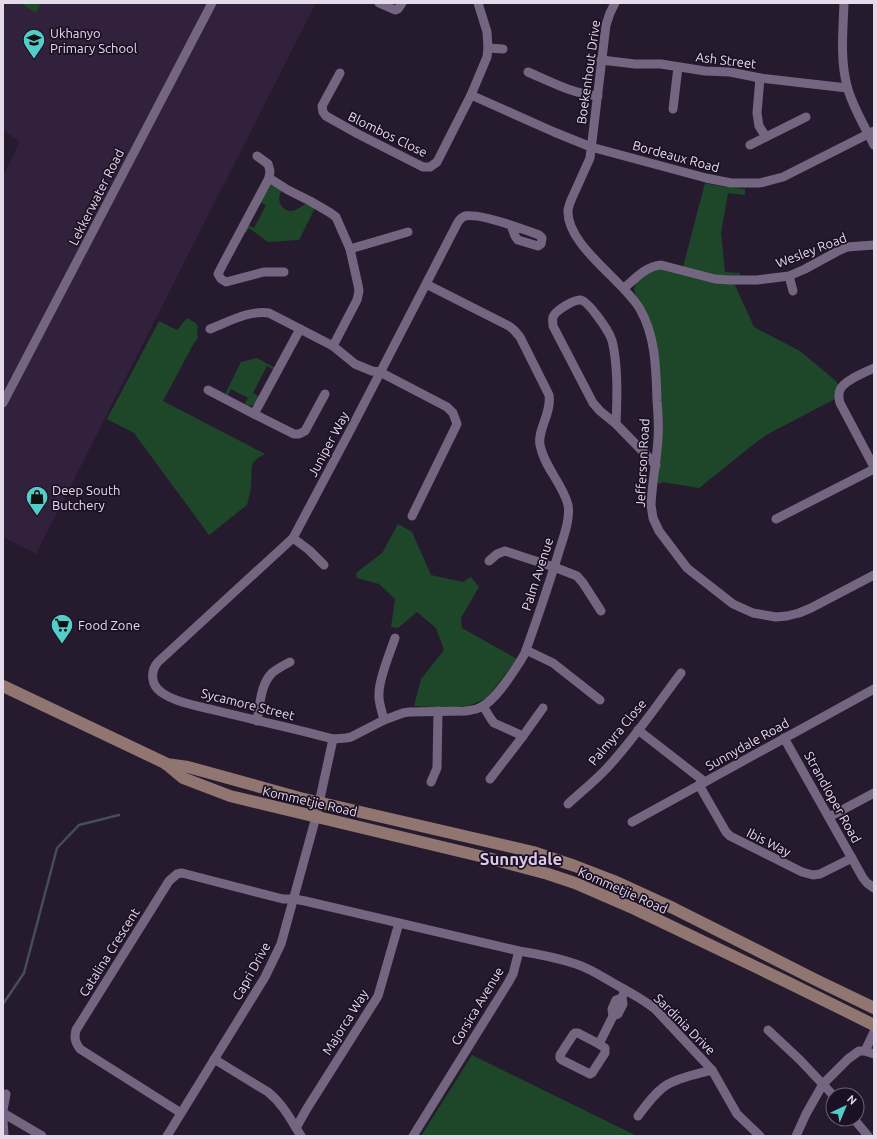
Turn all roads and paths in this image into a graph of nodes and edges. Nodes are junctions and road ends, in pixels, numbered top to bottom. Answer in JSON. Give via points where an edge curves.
{"nodes":[{"id":1,"x":212,"y":3,"type":"edge"},
{"id":2,"x":379,"y":3,"type":"edge"},
{"id":3,"x":402,"y":3,"type":"edge"},
{"id":4,"x":478,"y":3,"type":"edge"},
{"id":5,"x":615,"y":3,"type":"edge"},
{"id":6,"x":844,"y":3,"type":"edge"},
{"id":7,"x":488,"y":48,"type":"junction"},
{"id":8,"x":503,"y":50,"type":"dead end"},
{"id":9,"x":601,"y":60,"type":"junction"},
{"id":10,"x":678,"y":67,"type":"junction"},
{"id":11,"x":528,"y":72,"type":"dead end"},
{"id":12,"x":340,"y":73,"type":"dead end"},
{"id":13,"x":760,"y":78,"type":"junction"},
{"id":14,"x":847,"y":88,"type":"junction"},
{"id":15,"x":471,"y":95,"type":"junction"},
{"id":16,"x":598,"y":96,"type":"junction"},
{"id":17,"x":673,"y":109,"type":"dead end"},
{"id":18,"x":806,"y":117,"type":"dead end"},
{"id":19,"x":871,"y":133,"type":"edge"},
{"id":20,"x":766,"y":137,"type":"junction"},
{"id":21,"x":750,"y":145,"type":"dead end"},
{"id":22,"x":874,"y":145,"type":"edge"},
{"id":23,"x":591,"y":147,"type":"junction"},
{"id":24,"x":257,"y":156,"type":"dead end"},
{"id":25,"x":269,"y":178,"type":"junction"},
{"id":26,"x":511,"y":225,"type":"dead end"},
{"id":27,"x":408,"y":232,"type":"dead end"},
{"id":28,"x":874,"y":245,"type":"edge"},
{"id":29,"x":350,"y":249,"type":"junction"},
{"id":30,"x":284,"y":272,"type":"dead end"},
{"id":31,"x":789,"y":276,"type":"junction"},
{"id":32,"x":426,"y":284,"type":"junction"},
{"id":33,"x":624,"y":288,"type":"junction"},
{"id":34,"x":793,"y":291,"type":"dead end"},
{"id":35,"x":210,"y":329,"type":"dead end"},
{"id":36,"x":300,"y":329,"type":"junction"},
{"id":37,"x":333,"y":346,"type":"junction"},
{"id":38,"x":874,"y":368,"type":"edge"},
{"id":39,"x":380,"y":372,"type":"junction"},
{"id":40,"x":208,"y":390,"type":"dead end"},
{"id":41,"x":324,"y":394,"type":"dead end"},
{"id":42,"x":3,"y":403,"type":"edge"},
{"id":43,"x":254,"y":414,"type":"junction"},
{"id":44,"x":616,"y":424,"type":"junction"},
{"id":45,"x":656,"y":465,"type":"junction"},
{"id":46,"x":874,"y":468,"type":"edge"},
{"id":47,"x":412,"y":516,"type":"dead end"},
{"id":48,"x":776,"y":519,"type":"dead end"},
{"id":49,"x":293,"y":538,"type":"junction"},
{"id":50,"x":489,"y":561,"type":"dead end"},
{"id":51,"x":324,"y":565,"type":"dead end"},
{"id":52,"x":554,"y":567,"type":"junction"},
{"id":53,"x":874,"y":575,"type":"edge"},
{"id":54,"x":601,"y":611,"type":"dead end"},
{"id":55,"x":395,"y":638,"type":"dead end"},
{"id":56,"x":526,"y":650,"type":"junction"},
{"id":57,"x":290,"y":662,"type":"dead end"},
{"id":58,"x":681,"y":673,"type":"dead end"},
{"id":59,"x":3,"y":686,"type":"edge"},
{"id":60,"x":874,"y":688,"type":"edge"},
{"id":61,"x":159,"y":690,"type":"joint"},
{"id":62,"x":600,"y":700,"type":"dead end"},
{"id":63,"x":483,"y":706,"type":"junction"},
{"id":64,"x":543,"y":708,"type":"dead end"},
{"id":65,"x":438,"y":711,"type":"junction"},
{"id":66,"x":384,"y":720,"type":"junction"},
{"id":67,"x":257,"y":721,"type":"junction"},
{"id":68,"x":638,"y":730,"type":"junction"},
{"id":69,"x":523,"y":736,"type":"junction"},
{"id":70,"x":784,"y":738,"type":"junction"},
{"id":71,"x":334,"y":739,"type":"junction"},
{"id":72,"x":165,"y":763,"type":"junction"},
{"id":73,"x":490,"y":779,"type":"dead end"},
{"id":74,"x":431,"y":782,"type":"dead end"},
{"id":75,"x":702,"y":783,"type":"junction"},
{"id":76,"x":874,"y":793,"type":"edge"},
{"id":77,"x":319,"y":802,"type":"junction"},
{"id":78,"x":568,"y":804,"type":"dead end"},
{"id":79,"x":316,"y":817,"type":"junction"},
{"id":80,"x":829,"y":817,"type":"junction"},
{"id":81,"x":632,"y":822,"type":"dead end"},
{"id":82,"x":852,"y":858,"type":"junction"},
{"id":83,"x":874,"y":888,"type":"edge"},
{"id":84,"x":294,"y":899,"type":"junction"},
{"id":85,"x":399,"y":923,"type":"junction"},
{"id":86,"x":519,"y":951,"type":"junction"},
{"id":87,"x":623,"y":994,"type":"junction"},
{"id":88,"x":874,"y":1008,"type":"edge"},
{"id":89,"x":874,"y":1025,"type":"edge"},
{"id":90,"x":768,"y":1030,"type":"dead end"},
{"id":91,"x":874,"y":1032,"type":"edge"},
{"id":92,"x":599,"y":1044,"type":"junction"},
{"id":93,"x":865,"y":1051,"type":"junction"},
{"id":94,"x":874,"y":1054,"type":"edge"},
{"id":95,"x":214,"y":1059,"type":"junction"},
{"id":96,"x":712,"y":1070,"type":"junction"},
{"id":97,"x":823,"y":1084,"type":"junction"},
{"id":98,"x":826,"y":1087,"type":"edge"},
{"id":99,"x":6,"y":1094,"type":"dead end"},
{"id":100,"x":3,"y":1111,"type":"edge"},
{"id":101,"x":182,"y":1113,"type":"junction"},
{"id":102,"x":638,"y":1116,"type":"dead end"},
{"id":103,"x":3,"y":1119,"type":"edge"},
{"id":104,"x":861,"y":1127,"type":"edge"},
{"id":105,"x":299,"y":1132,"type":"edge"},
{"id":106,"x":4,"y":1136,"type":"edge"},
{"id":107,"x":42,"y":1136,"type":"edge"},
{"id":108,"x":167,"y":1136,"type":"edge"},
{"id":109,"x":413,"y":1136,"type":"edge"},
{"id":110,"x":760,"y":1136,"type":"edge"},
{"id":111,"x":796,"y":1136,"type":"edge"},
{"id":112,"x":868,"y":1136,"type":"edge"}],
"edges":[{"from":1,"to":42,"type":"street","name":"Lekkerwater Road"},
{"from":2,"to":3,"type":"street","via":[[395,10]]},
{"from":4,"to":7,"type":"street","via":[[487,32]]},
{"from":5,"to":9,"type":"street","name":"Boekenhout Drive","via":[[606,25]]},
{"from":6,"to":14,"type":"street","via":[[843,58]]},
{"from":7,"to":8,"type":"street"},
{"from":7,"to":15,"type":"street","name":"Blombos Close","via":[[487,57]]},
{"from":9,"to":10,"type":"street","name":"Ash Street"},
{"from":9,"to":16,"type":"street","name":"Boekenhout Drive"},
{"from":10,"to":13,"type":"street","name":"Ash Street"},
{"from":10,"to":17,"type":"street"},
{"from":11,"to":16,"type":"street","via":[[577,92]]},
{"from":12,"to":15,"type":"street","name":"Blombos Close","via":[[323,103],[322,109],[326,116],[425,167],[437,162]]},
{"from":13,"to":14,"type":"street","name":"Ash Street"},
{"from":13,"to":20,"type":"street","via":[[757,113]]},
{"from":14,"to":19,"type":"street"},
{"from":15,"to":23,"type":"street","name":"Bordeaux Road"},
{"from":16,"to":23,"type":"street","name":"Boekenhout Drive"},
{"from":18,"to":20,"type":"street"},
{"from":19,"to":22,"type":"street"},
{"from":19,"to":23,"type":"street","name":"Bordeaux Road","via":[[783,177],[754,184],[706,178]]},
{"from":20,"to":21,"type":"street"},
{"from":23,"to":33,"type":"street","name":"Jefferson Road","via":[[590,158],[569,204],[570,221],[585,248]]},
{"from":24,"to":25,"type":"street","via":[[268,164]]},
{"from":25,"to":29,"type":"street","via":[[336,217]]},
{"from":25,"to":30,"type":"street","via":[[218,274],[226,282],[264,272]]},
{"from":26,"to":32,"type":"street","name":"Juniper Way","via":[[478,217],[462,218]]},
{"from":27,"to":29,"type":"street"},
{"from":28,"to":31,"type":"street","name":"Wesley Road","via":[[847,247]]},
{"from":29,"to":37,"type":"street","via":[[358,285],[357,300]]},
{"from":31,"to":33,"type":"street","name":"Wesley Road","via":[[730,280],[661,265],[645,270]]},
{"from":31,"to":34,"type":"street"},
{"from":32,"to":39,"type":"street","name":"Juniper Way"},
{"from":32,"to":52,"type":"street","name":"Palm Avenue","via":[[514,330],[548,391],[550,403],[540,444],[564,494],[569,513]]},
{"from":33,"to":45,"type":"street","name":"Jefferson Road","via":[[642,314],[653,348],[659,436]]},
{"from":35,"to":36,"type":"street","via":[[261,312]]},
{"from":36,"to":37,"type":"street"},
{"from":36,"to":43,"type":"street"},
{"from":37,"to":39,"type":"street","via":[[356,364]]},
{"from":38,"to":46,"type":"street","via":[[844,385],[839,396],[840,403]]},
{"from":39,"to":47,"type":"street","via":[[444,405],[453,413],[456,420]]},
{"from":39,"to":49,"type":"street","name":"Juniper Way"},
{"from":40,"to":43,"type":"street"},
{"from":41,"to":43,"type":"street","via":[[305,431],[299,434],[294,434]]},
{"from":44,"to":44,"type":"street","via":[[593,403],[553,326],[552,318],[556,312],[575,300],[587,303],[611,338],[616,361]]},
{"from":44,"to":45,"type":"street"},
{"from":45,"to":53,"type":"street","name":"Jefferson Road","via":[[651,505],[659,531],[690,571],[740,608],[761,615],[787,616],[811,608]]},
{"from":46,"to":48,"type":"street"},
{"from":49,"to":51,"type":"street"},
{"from":49,"to":61,"type":"street","name":"Juniper Way","via":[[158,662],[154,667],[153,678]]},
{"from":50,"to":52,"type":"street","via":[[505,551]]},
{"from":52,"to":54,"type":"street","via":[[577,576]]},
{"from":52,"to":56,"type":"street","name":"Palm Avenue"},
{"from":55,"to":66,"type":"street","via":[[378,692]]},
{"from":56,"to":62,"type":"street","via":[[553,663]]},
{"from":56,"to":63,"type":"street","name":"Palm Avenue","via":[[501,688]]},
{"from":57,"to":67,"type":"street","via":[[274,672],[264,685]]},
{"from":58,"to":68,"type":"street","name":"Palmyra Close"},
{"from":59,"to":72,"type":"main road","name":"Kommetjie Road"},
{"from":60,"to":70,"type":"street","name":"Sunnydale Road"},
{"from":61,"to":67,"type":"street","name":"Sycamore Street","via":[[186,703]]},
{"from":63,"to":65,"type":"street","via":[[473,710]]},
{"from":63,"to":69,"type":"street","via":[[494,723]]},
{"from":64,"to":69,"type":"street"},
{"from":65,"to":66,"type":"street","via":[[403,713]]},
{"from":65,"to":74,"type":"street","via":[[437,768]]},
{"from":66,"to":71,"type":"street","via":[[346,738]]},
{"from":67,"to":71,"type":"street","name":"Sycamore Street"},
{"from":68,"to":75,"type":"street"},
{"from":68,"to":78,"type":"street","name":"Palmyra Close","via":[[606,769]]},
{"from":69,"to":73,"type":"street"},
{"from":70,"to":75,"type":"street","name":"Sunnydale Road"},
{"from":70,"to":80,"type":"street","name":"Strandloper Road"},
{"from":71,"to":77,"type":"street"},
{"from":72,"to":77,"type":"main road","name":"Kommetjie Road"},
{"from":72,"to":79,"type":"main road","name":"Kommetjie Road","via":[[183,778],[230,796]]},
{"from":75,"to":81,"type":"street","name":"Sunnydale Road"},
{"from":75,"to":82,"type":"street","name":"Ibis Way","via":[[728,835],[788,866],[815,875]]},
{"from":76,"to":80,"type":"street"},
{"from":77,"to":79,"type":"street","name":"Capri Drive"},
{"from":77,"to":88,"type":"main road","name":"Kommetjie Road","via":[[533,852],[575,866],[673,908]]},
{"from":79,"to":84,"type":"street","name":"Capri Drive"},
{"from":79,"to":89,"type":"main road","name":"Kommetjie Road","via":[[548,874],[575,883]]},
{"from":80,"to":82,"type":"street","name":"Strandloper Road"},
{"from":82,"to":83,"type":"street","name":"Strandloper Road","via":[[867,883]]},
{"from":84,"to":85,"type":"street"},
{"from":84,"to":95,"type":"street","name":"Capri Drive","via":[[281,944],[266,977]]},
{"from":84,"to":101,"type":"street","name":"Catalina Crescent","via":[[283,899],[182,873],[177,874],[169,881],[76,1030],[75,1042],[80,1049]]},
{"from":85,"to":86,"type":"street","name":"Corsica Avenue"},
{"from":85,"to":105,"type":"street","name":"Majorca Way","via":[[378,996],[306,1110]]},
{"from":86,"to":87,"type":"street","name":"Sardinia Drive","via":[[576,964],[592,971]]},
{"from":86,"to":109,"type":"street","name":"Corsica Avenue","via":[[508,983]]},
{"from":87,"to":92,"type":"street","via":[[623,1004],[618,1014],[613,1016]]},
{"from":87,"to":96,"type":"street","name":"Sardinia Drive","via":[[656,1010]]},
{"from":90,"to":97,"type":"street"},
{"from":91,"to":93,"type":"street"},
{"from":92,"to":92,"type":"street","via":[[578,1033],[575,1034],[560,1058],[590,1074],[605,1053],[605,1048]]},
{"from":93,"to":94,"type":"street"},
{"from":93,"to":97,"type":"street","via":[[859,1051],[848,1059]]},
{"from":95,"to":101,"type":"street","name":"Capri Drive"},
{"from":95,"to":105,"type":"street","via":[[275,1098]]},
{"from":96,"to":102,"type":"street","via":[[666,1085]]},
{"from":96,"to":110,"type":"street","name":"Sardinia Drive","via":[[737,1114]]},
{"from":97,"to":98,"type":"street"},
{"from":97,"to":111,"type":"street"},
{"from":99,"to":100,"type":"street"},
{"from":100,"to":107,"type":"street"},
{"from":101,"to":108,"type":"street","name":"Capri Drive"},
{"from":103,"to":106,"type":"street"},
{"from":104,"to":112,"type":"street"}]}
